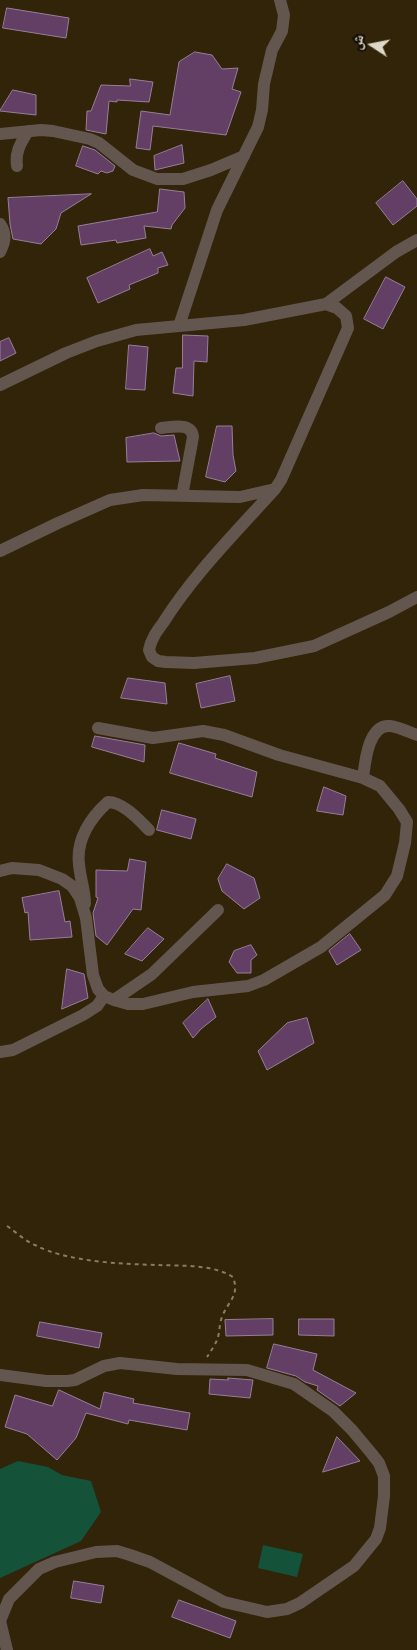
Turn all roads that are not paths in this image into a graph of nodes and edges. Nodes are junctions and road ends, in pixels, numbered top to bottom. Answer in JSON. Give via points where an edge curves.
{"nodes":[{"id":1,"x":280,"y":0,"type":"edge"},
{"id":2,"x":28,"y":131,"type":"junction"},
{"id":3,"x":0,"y":134,"type":"edge"},
{"id":4,"x":244,"y":156,"type":"junction"},
{"id":5,"x":17,"y":166,"type":"dead end"},
{"id":6,"x":0,"y":224,"type":"edge"},
{"id":7,"x":417,"y":240,"type":"edge"},
{"id":8,"x":0,"y":252,"type":"edge"},
{"id":9,"x":326,"y":304,"type":"junction"},
{"id":10,"x":179,"y":326,"type":"junction"},
{"id":11,"x":0,"y":385,"type":"edge"},
{"id":12,"x":161,"y":428,"type":"dead end"},
{"id":13,"x":275,"y":489,"type":"junction"},
{"id":14,"x":182,"y":496,"type":"junction"},
{"id":15,"x":0,"y":551,"type":"edge"},
{"id":16,"x":417,"y":597,"type":"edge"},
{"id":17,"x":98,"y":728,"type":"dead end"},
{"id":18,"x":417,"y":735,"type":"edge"},
{"id":19,"x":363,"y":778,"type":"junction"},
{"id":20,"x":149,"y":830,"type":"dead end"},
{"id":21,"x":0,"y":871,"type":"edge"},
{"id":22,"x":218,"y":910,"type":"dead end"},
{"id":23,"x":86,"y":918,"type":"junction"},
{"id":24,"x":109,"y":998,"type":"junction"},
{"id":25,"x":0,"y":1052,"type":"edge"},
{"id":26,"x":0,"y":1375,"type":"edge"},
{"id":27,"x":7,"y":1650,"type":"edge"}],
"edges":[{"from":1,"to":4,"type":"street","via":[[284,15],[282,31],[272,50],[258,127]]},
{"from":2,"to":3,"type":"street"},
{"from":2,"to":4,"type":"street","via":[[53,131],[99,142],[133,170],[157,179],[183,180]]},
{"from":2,"to":5,"type":"street","via":[[18,149]]},
{"from":4,"to":10,"type":"street","via":[[217,210]]},
{"from":6,"to":8,"type":"street","via":[[5,232]]},
{"from":7,"to":9,"type":"street"},
{"from":9,"to":10,"type":"street","via":[[244,320]]},
{"from":9,"to":13,"type":"street","via":[[343,312],[348,328]]},
{"from":10,"to":11,"type":"street","via":[[136,330],[96,341]]},
{"from":12,"to":14,"type":"street","via":[[184,427],[193,432]]},
{"from":13,"to":14,"type":"street","via":[[240,497]]},
{"from":13,"to":16,"type":"street","via":[[172,609],[150,644],[152,657],[158,661],[194,663],[255,658],[314,646]]},
{"from":14,"to":15,"type":"street","via":[[143,495],[110,500]]},
{"from":17,"to":19,"type":"street","via":[[152,738],[203,732],[224,735]]},
{"from":18,"to":19,"type":"street","via":[[393,726],[381,728],[367,751]]},
{"from":19,"to":24,"type":"street","via":[[380,786],[407,822],[406,843],[397,876],[385,895],[321,947],[248,986],[193,992],[143,1004],[128,1004]]},
{"from":20,"to":23,"type":"street","via":[[111,802],[93,818],[79,850]]},
{"from":21,"to":23,"type":"street","via":[[27,868],[62,879],[80,898]]},
{"from":22,"to":24,"type":"street","via":[[152,974]]},
{"from":23,"to":24,"type":"street","via":[[93,975],[98,989]]},
{"from":24,"to":25,"type":"street","via":[[83,1015],[12,1050]]},
{"from":26,"to":27,"type":"street","via":[[59,1382],[74,1380],[104,1366],[120,1363],[177,1369],[247,1370],[294,1384],[332,1411],[372,1454],[384,1476],[380,1528],[376,1539],[354,1566],[300,1603],[276,1612],[224,1602],[150,1562],[117,1551],[96,1552],[39,1569],[9,1599],[0,1621]]}]}
